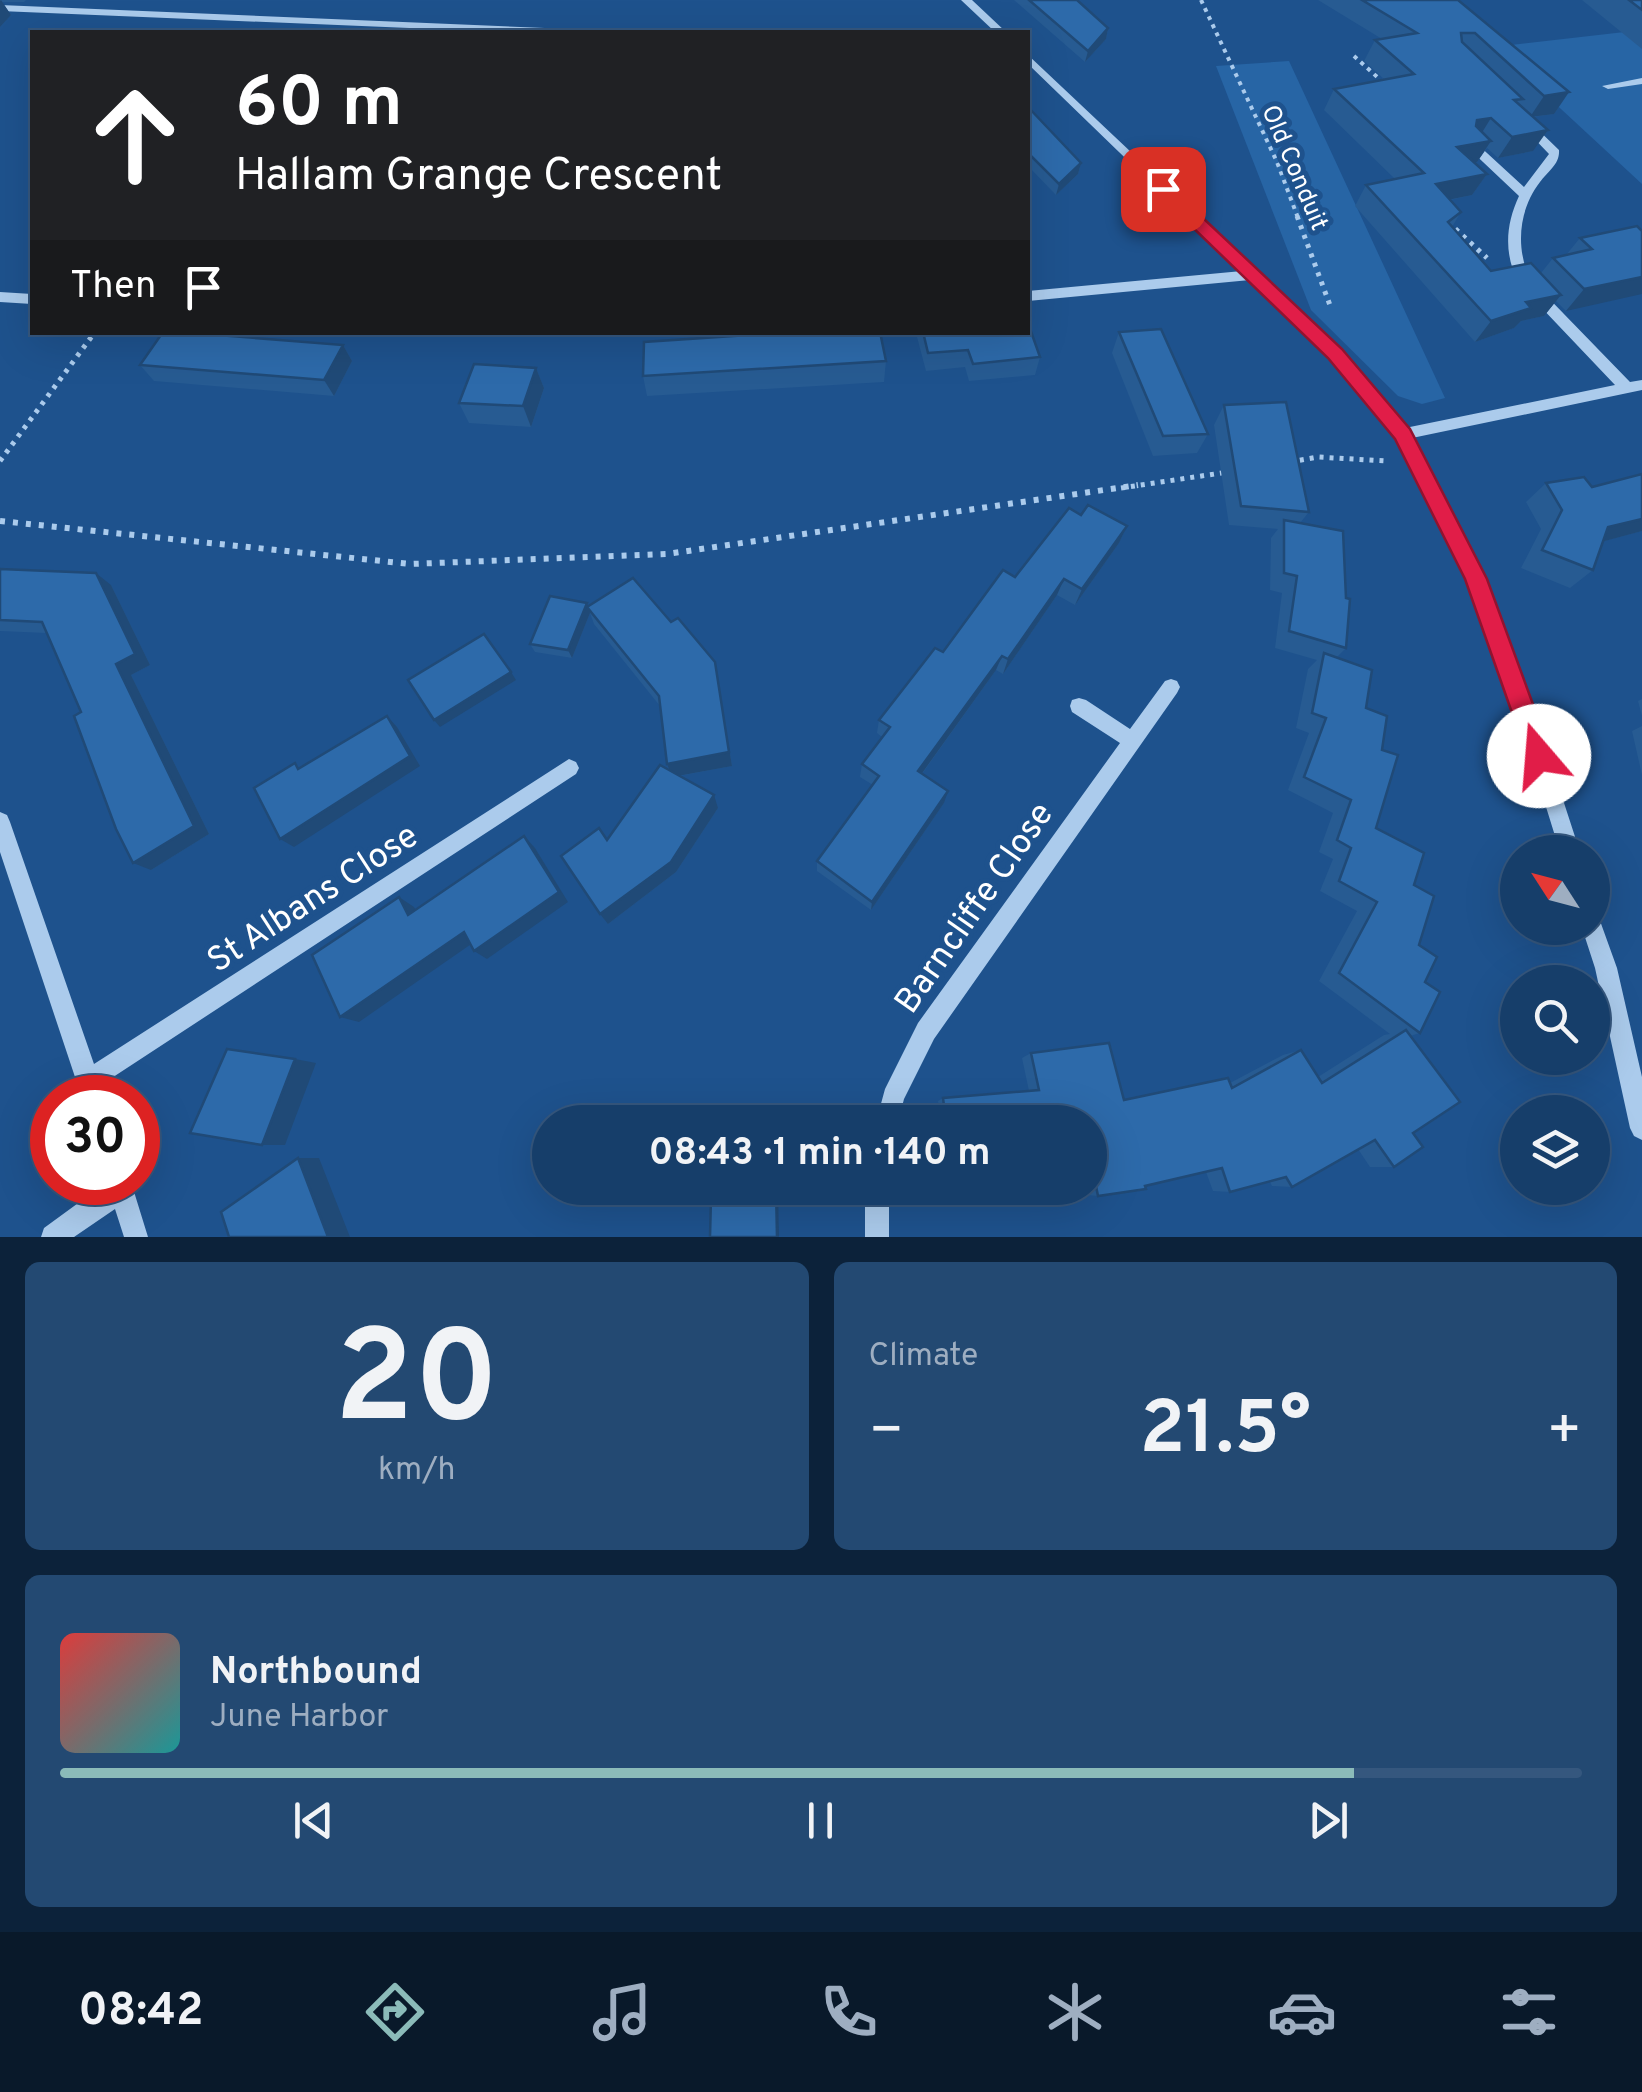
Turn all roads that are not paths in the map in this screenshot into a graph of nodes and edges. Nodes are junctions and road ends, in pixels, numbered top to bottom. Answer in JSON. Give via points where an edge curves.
{"nodes":[{"id":1,"x":966,"y":0,"type":"edge"},
{"id":2,"x":0,"y":8,"type":"edge"},
{"id":3,"x":522,"y":30,"type":"edge"},
{"id":4,"x":998,"y":30,"type":"edge"},
{"id":5,"x":1030,"y":60,"type":"edge"},
{"id":6,"x":1642,"y":81,"type":"edge"},
{"id":7,"x":1608,"y":86,"type":"dead end"},
{"id":8,"x":1509,"y":108,"type":"edge"},
{"id":9,"x":1471,"y":145,"type":"edge"},
{"id":10,"x":1526,"y":196,"type":"junction"},
{"id":11,"x":1252,"y":276,"type":"junction"},
{"id":12,"x":1030,"y":296,"type":"edge"},
{"id":13,"x":0,"y":297,"type":"edge"},
{"id":14,"x":30,"y":299,"type":"edge"},
{"id":15,"x":1634,"y":387,"type":"edge"},
{"id":16,"x":1402,"y":434,"type":"junction"},
{"id":17,"x":1171,"y":686,"type":"dead end"},
{"id":18,"x":1079,"y":706,"type":"dead end"},
{"id":19,"x":1132,"y":741,"type":"junction"},
{"id":20,"x":569,"y":768,"type":"dead end"},
{"id":21,"x":0,"y":822,"type":"edge"},
{"id":22,"x":1565,"y":835,"type":"edge"},
{"id":23,"x":1599,"y":945,"type":"edge"},
{"id":24,"x":87,"y":1075,"type":"edge"},
{"id":25,"x":113,"y":1075,"type":"edge"},
{"id":26,"x":891,"y":1105,"type":"edge"},
{"id":27,"x":1642,"y":1128,"type":"edge"},
{"id":28,"x":95,"y":1205,"type":"edge"},
{"id":29,"x":126,"y":1205,"type":"edge"},
{"id":30,"x":877,"y":1205,"type":"edge"},
{"id":31,"x":53,"y":1237,"type":"edge"},
{"id":32,"x":136,"y":1237,"type":"edge"},
{"id":33,"x":877,"y":1237,"type":"edge"}],
"edges":[{"from":1,"to":4,"type":"street"},
{"from":2,"to":3,"type":"street"},
{"from":5,"to":11,"type":"street"},
{"from":6,"to":7,"type":"street"},
{"from":8,"to":10,"type":"street","via":[[1555,153]]},
{"from":9,"to":10,"type":"street"},
{"from":10,"to":15,"type":"street","via":[[1513,235],[1514,264]]},
{"from":11,"to":12,"type":"street"},
{"from":11,"to":16,"type":"street","via":[[1335,354]]},
{"from":13,"to":14,"type":"street"},
{"from":15,"to":16,"type":"street"},
{"from":16,"to":22,"type":"street","via":[[1476,579]]},
{"from":17,"to":19,"type":"street","name":"Barncliffe Close"},
{"from":18,"to":19,"type":"street"},
{"from":19,"to":26,"type":"street","name":"Barncliffe Close","via":[[926,1031]]},
{"from":20,"to":25,"type":"street","name":"St Albans Close"},
{"from":21,"to":24,"type":"street"},
{"from":23,"to":27,"type":"street"},
{"from":28,"to":31,"type":"street"},
{"from":29,"to":32,"type":"street"},
{"from":30,"to":33,"type":"street"}]}
